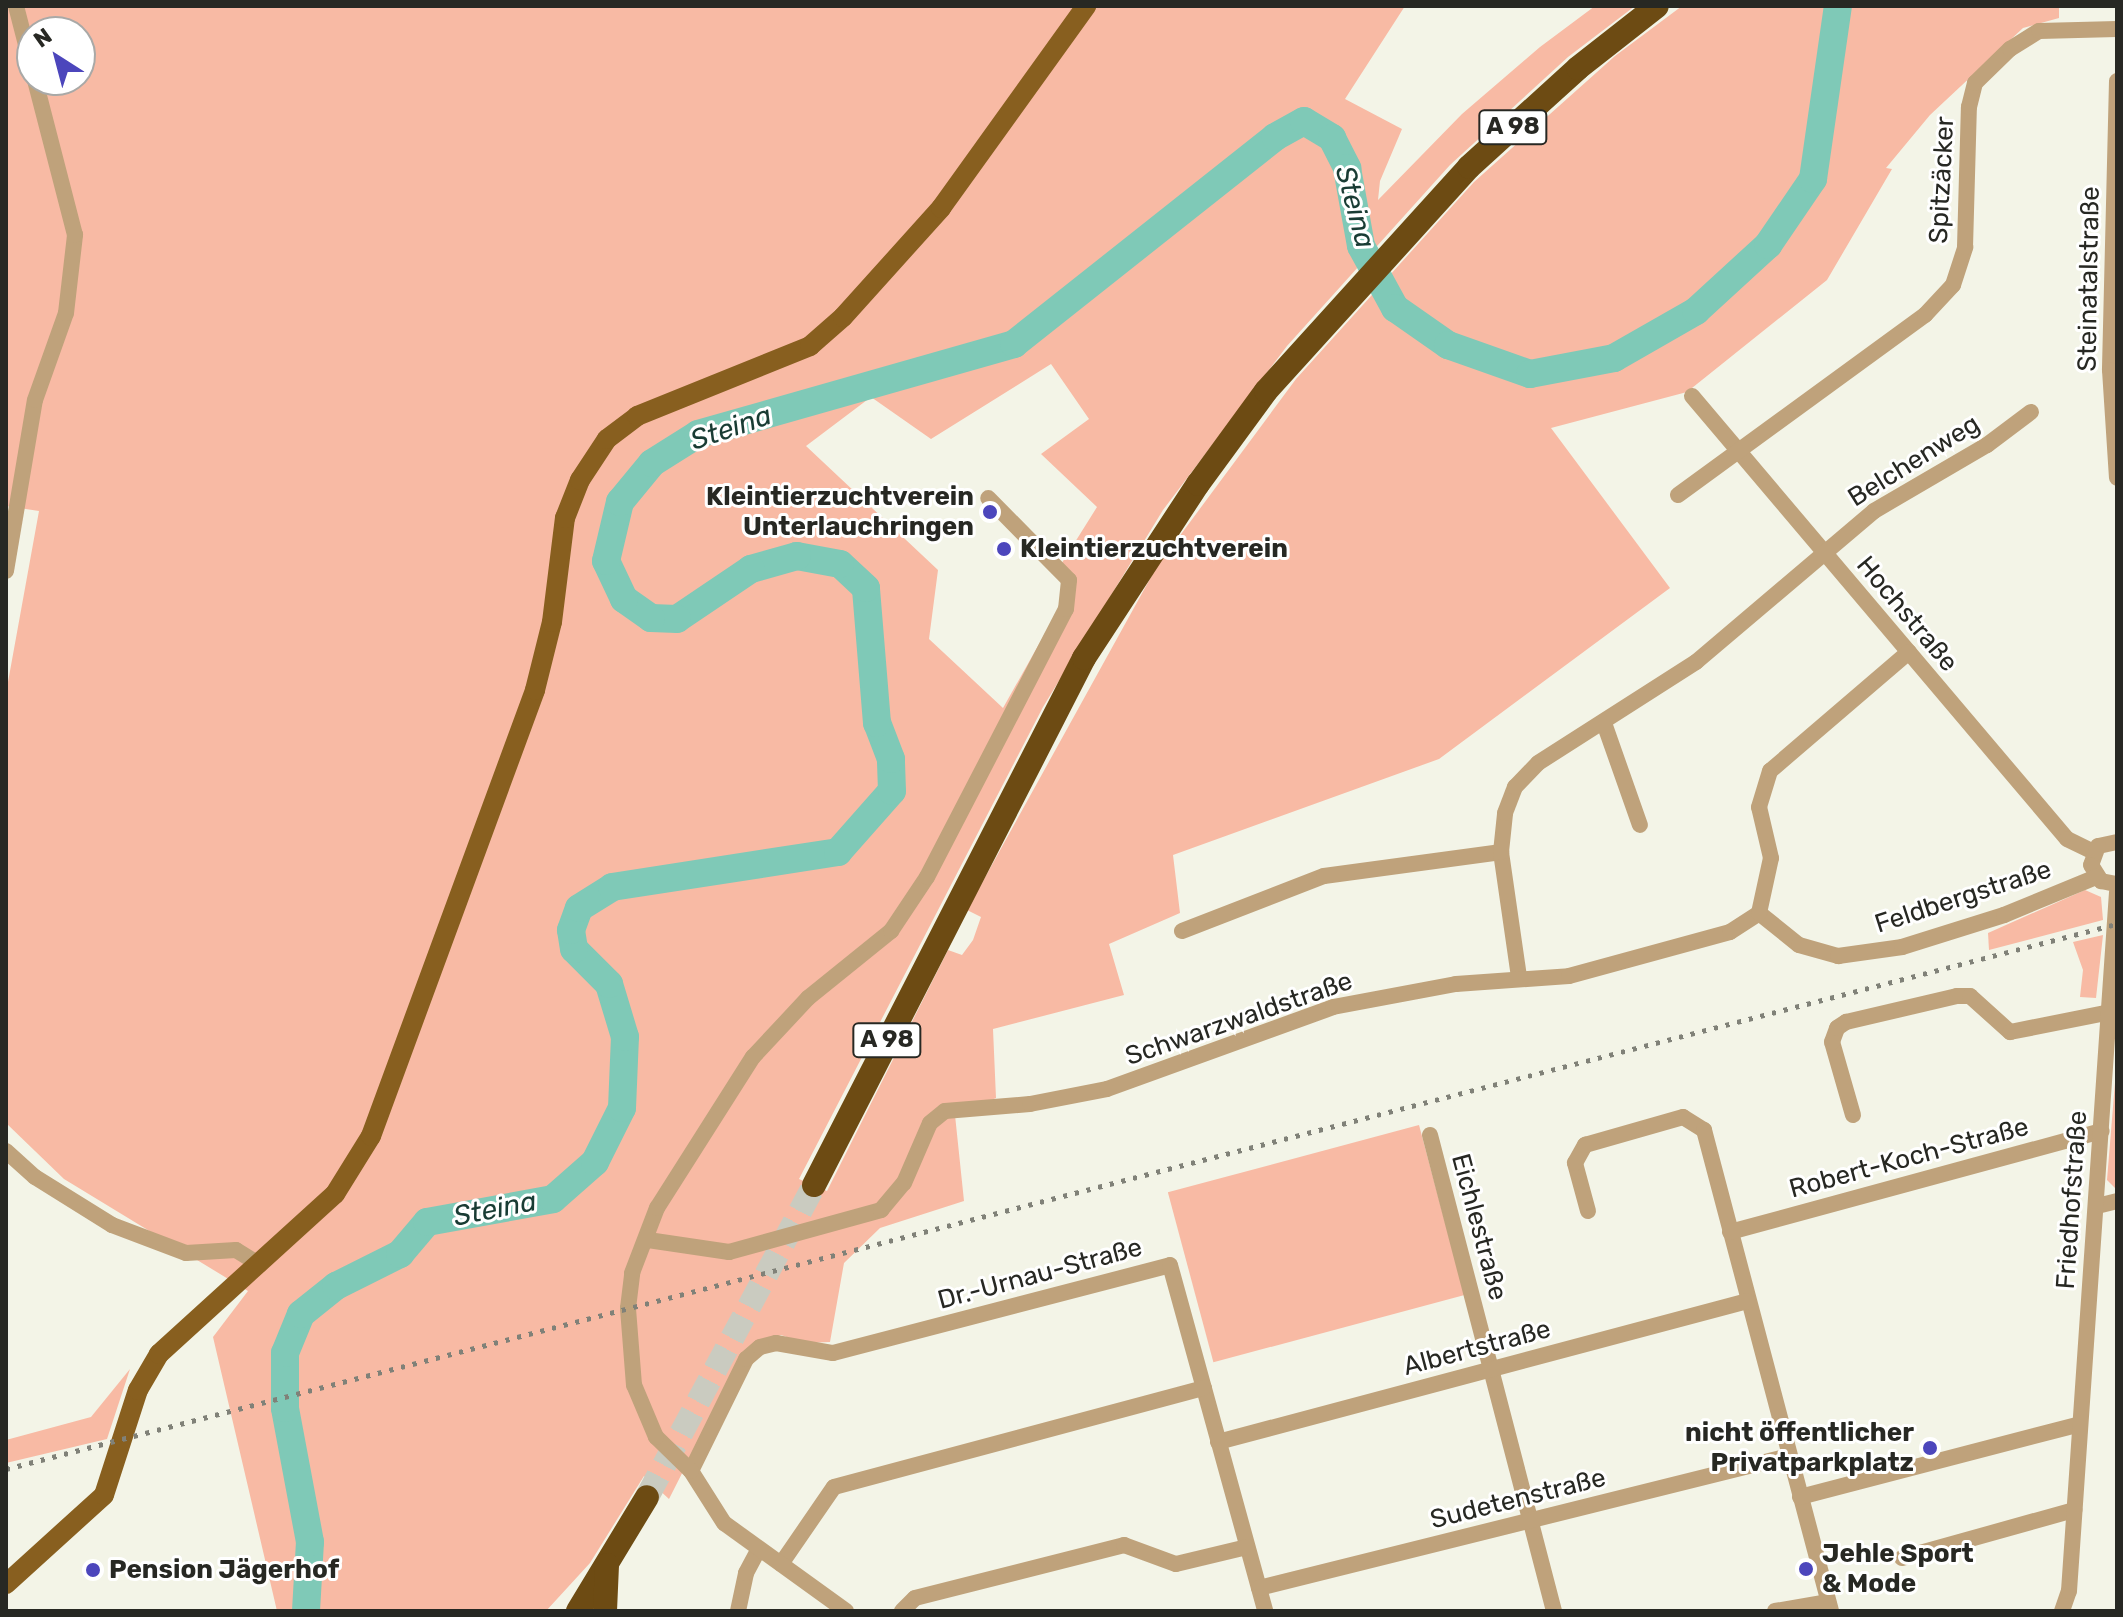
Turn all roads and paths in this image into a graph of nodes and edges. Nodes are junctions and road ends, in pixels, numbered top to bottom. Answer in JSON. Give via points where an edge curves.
{"nodes":[{"id":1,"x":1086,"y":6,"type":"edge"},
{"id":2,"x":1657,"y":6,"type":"edge"},
{"id":3,"x":2117,"y":29,"type":"edge"},
{"id":4,"x":2117,"y":81,"type":"edge"},
{"id":5,"x":39,"y":96,"type":"edge"},
{"id":6,"x":1692,"y":396,"type":"dead end"},
{"id":7,"x":2031,"y":412,"type":"dead end"},
{"id":8,"x":1738,"y":452,"type":"junction"},
{"id":9,"x":2117,"y":478,"type":"edge"},
{"id":10,"x":1678,"y":495,"type":"dead end"},
{"id":11,"x":988,"y":498,"type":"dead end"},
{"id":12,"x":1823,"y":552,"type":"junction"},
{"id":13,"x":6,"y":571,"type":"edge"},
{"id":14,"x":1909,"y":652,"type":"junction"},
{"id":15,"x":1604,"y":723,"type":"junction"},
{"id":16,"x":1640,"y":825,"type":"dead end"},
{"id":17,"x":2117,"y":842,"type":"edge"},
{"id":18,"x":1501,"y":852,"type":"junction"},
{"id":19,"x":2094,"y":852,"type":"junction"},
{"id":20,"x":2096,"y":877,"type":"junction"},
{"id":21,"x":2117,"y":884,"type":"edge"},
{"id":22,"x":2117,"y":893,"type":"edge"},
{"id":23,"x":1759,"y":913,"type":"junction"},
{"id":24,"x":1182,"y":931,"type":"dead end"},
{"id":25,"x":1519,"y":977,"type":"junction"},
{"id":26,"x":2106,"y":1013,"type":"junction"},
{"id":27,"x":1853,"y":1115,"type":"dead end"},
{"id":28,"x":2101,"y":1131,"type":"junction"},
{"id":29,"x":1430,"y":1135,"type":"dead end"},
{"id":30,"x":6,"y":1151,"type":"edge"},
{"id":31,"x":814,"y":1185,"type":"tunnel mouth"},
{"id":32,"x":2117,"y":1201,"type":"edge"},
{"id":33,"x":2097,"y":1206,"type":"junction"},
{"id":34,"x":1588,"y":1211,"type":"dead end"},
{"id":35,"x":1730,"y":1232,"type":"junction"},
{"id":36,"x":648,"y":1240,"type":"junction"},
{"id":37,"x":260,"y":1265,"type":"junction"},
{"id":38,"x":1748,"y":1301,"type":"junction"},
{"id":39,"x":1491,"y":1369,"type":"junction"},
{"id":40,"x":1204,"y":1388,"type":"junction"},
{"id":41,"x":2080,"y":1424,"type":"junction"},
{"id":42,"x":1218,"y":1442,"type":"junction"},
{"id":43,"x":1789,"y":1456,"type":"junction"},
{"id":44,"x":691,"y":1471,"type":"junction"},
{"id":45,"x":647,"y":1497,"type":"tunnel mouth"},
{"id":46,"x":1800,"y":1497,"type":"junction"},
{"id":47,"x":2074,"y":1510,"type":"junction"},
{"id":48,"x":1530,"y":1521,"type":"junction"},
{"id":49,"x":1247,"y":1547,"type":"junction"},
{"id":50,"x":759,"y":1549,"type":"junction"},
{"id":51,"x":1902,"y":1558,"type":"dead end"},
{"id":52,"x":607,"y":1563,"type":"junction"},
{"id":53,"x":781,"y":1564,"type":"junction"},
{"id":54,"x":6,"y":1584,"type":"edge"},
{"id":55,"x":1259,"y":1588,"type":"junction"},
{"id":56,"x":583,"y":1602,"type":"edge"},
{"id":57,"x":1829,"y":1606,"type":"edge"},
{"id":58,"x":563,"y":1611,"type":"edge"},
{"id":59,"x":605,"y":1611,"type":"edge"},
{"id":60,"x":738,"y":1611,"type":"edge"},
{"id":61,"x":846,"y":1611,"type":"edge"},
{"id":62,"x":902,"y":1611,"type":"edge"},
{"id":63,"x":1265,"y":1611,"type":"edge"},
{"id":64,"x":1554,"y":1611,"type":"edge"},
{"id":65,"x":1775,"y":1611,"type":"edge"},
{"id":66,"x":2062,"y":1611,"type":"edge"}],
"edges":[{"from":1,"to":37,"type":"main road","via":[[941,208],[843,317],[810,346],[772,365],[637,416],[607,439],[586,470],[565,518],[552,622],[535,690],[371,1136],[335,1194]]},
{"from":2,"to":31,"type":"highway","number":"A 98","via":[[1578,68],[1469,167],[1266,391],[1198,484],[1084,658]]},
{"from":3,"to":8,"type":"street","name":"Spitzäcker","via":[[2039,31],[2010,49],[1975,83],[1969,107],[1965,247],[1953,285],[1925,315]]},
{"from":4,"to":9,"type":"street","name":"Steinatalstraße","via":[[2110,370]]},
{"from":5,"to":13,"type":"street","via":[[75,235],[66,313],[35,400]]},
{"from":6,"to":8,"type":"street","name":"Hochstraße"},
{"from":7,"to":12,"type":"street","name":"Belchenweg","via":[[1987,445],[1874,511]]},
{"from":8,"to":10,"type":"street","name":"Spitzäcker"},
{"from":8,"to":12,"type":"street","name":"Hochstraße"},
{"from":11,"to":36,"type":"street","via":[[1069,580],[1066,609],[927,877],[891,931],[808,998],[753,1057],[657,1208]]},
{"from":12,"to":14,"type":"street","name":"Hochstraße"},
{"from":12,"to":15,"type":"street","name":"Belchenweg","via":[[1696,662]]},
{"from":14,"to":19,"type":"street","name":"Hochstraße","via":[[2067,839]]},
{"from":14,"to":23,"type":"street","via":[[1770,771],[1759,807],[1771,858]]},
{"from":15,"to":16,"type":"street"},
{"from":15,"to":18,"type":"street","name":"Belchenweg","via":[[1538,763],[1515,787],[1505,813]]},
{"from":17,"to":19,"type":"street","via":[[2104,843]]},
{"from":18,"to":24,"type":"street","via":[[1324,876]]},
{"from":18,"to":25,"type":"street","name":"Belchenweg"},
{"from":19,"to":20,"type":"street","via":[[2091,865]]},
{"from":20,"to":21,"type":"street"},
{"from":20,"to":23,"type":"street","name":"Feldbergstraße","via":[[2004,915],[1902,947],[1838,956],[1799,945]]},
{"from":22,"to":26,"type":"street","name":"Friedhofstraße"},
{"from":23,"to":25,"type":"street","name":"Schwarzwaldstraße","via":[[1719,936],[1625,965],[1569,976]]},
{"from":25,"to":36,"type":"street","name":"Schwarzwaldstraße","via":[[1333,1007],[1107,1089],[1030,1104],[945,1111],[930,1123],[904,1183],[881,1210],[729,1252]]},
{"from":26,"to":27,"type":"street","via":[[2010,1032],[1970,996],[1957,996],[1846,1022],[1832,1042]]},
{"from":26,"to":28,"type":"street","name":"Friedhofstraße"},
{"from":28,"to":33,"type":"street","name":"Friedhofstraße"},
{"from":28,"to":35,"type":"street","name":"Robert-Koch-Straße"},
{"from":29,"to":39,"type":"street","name":"Eichlestraße"},
{"from":30,"to":37,"type":"street","via":[[35,1177],[112,1225],[186,1253],[236,1250]]},
{"from":32,"to":33,"type":"street"},
{"from":33,"to":41,"type":"street","name":"Friedhofstraße"},
{"from":34,"to":35,"type":"street","via":[[1575,1163],[1585,1145],[1683,1117],[1704,1130]]},
{"from":35,"to":38,"type":"street"},
{"from":36,"to":44,"type":"street","via":[[632,1273],[628,1308],[634,1385],[656,1437]]},
{"from":37,"to":54,"type":"main road","via":[[159,1354],[138,1390],[104,1495]]},
{"from":38,"to":39,"type":"street","name":"Albertstraße"},
{"from":38,"to":43,"type":"street"},
{"from":39,"to":42,"type":"street","name":"Albertstraße"},
{"from":39,"to":48,"type":"street","name":"Eichlestraße"},
{"from":40,"to":42,"type":"street","name":"Dr.-Urnau-Straße"},
{"from":40,"to":44,"type":"street","name":"Dr.-Urnau-Straße","via":[[1170,1265],[833,1353],[776,1343],[760,1347],[746,1359]]},
{"from":40,"to":53,"type":"street","via":[[834,1487]]},
{"from":41,"to":46,"type":"street"},
{"from":41,"to":47,"type":"street","name":"Friedhofstraße"},
{"from":42,"to":49,"type":"street","name":"Dr.-Urnau-Straße"},
{"from":43,"to":46,"type":"street"},
{"from":43,"to":48,"type":"street","name":"Sudetenstraße"},
{"from":44,"to":50,"type":"street","via":[[712,1512]]},
{"from":45,"to":52,"type":"highway"},
{"from":46,"to":57,"type":"street"},
{"from":47,"to":51,"type":"street"},
{"from":47,"to":66,"type":"street","name":"Friedhofstraße","via":[[2069,1591]]},
{"from":48,"to":55,"type":"street","name":"Sudetenstraße"},
{"from":48,"to":64,"type":"street","name":"Eichlestraße"},
{"from":49,"to":55,"type":"street","name":"Dr.-Urnau-Straße"},
{"from":49,"to":62,"type":"street","via":[[1176,1564],[1124,1545],[915,1598]]},
{"from":50,"to":53,"type":"street"},
{"from":50,"to":60,"type":"street","via":[[746,1573]]},
{"from":52,"to":56,"type":"highway"},
{"from":52,"to":59,"type":"highway"},
{"from":53,"to":61,"type":"street"},
{"from":55,"to":63,"type":"street","name":"Dr.-Urnau-Straße"},
{"from":56,"to":58,"type":"highway"},
{"from":57,"to":65,"type":"street"}]}
